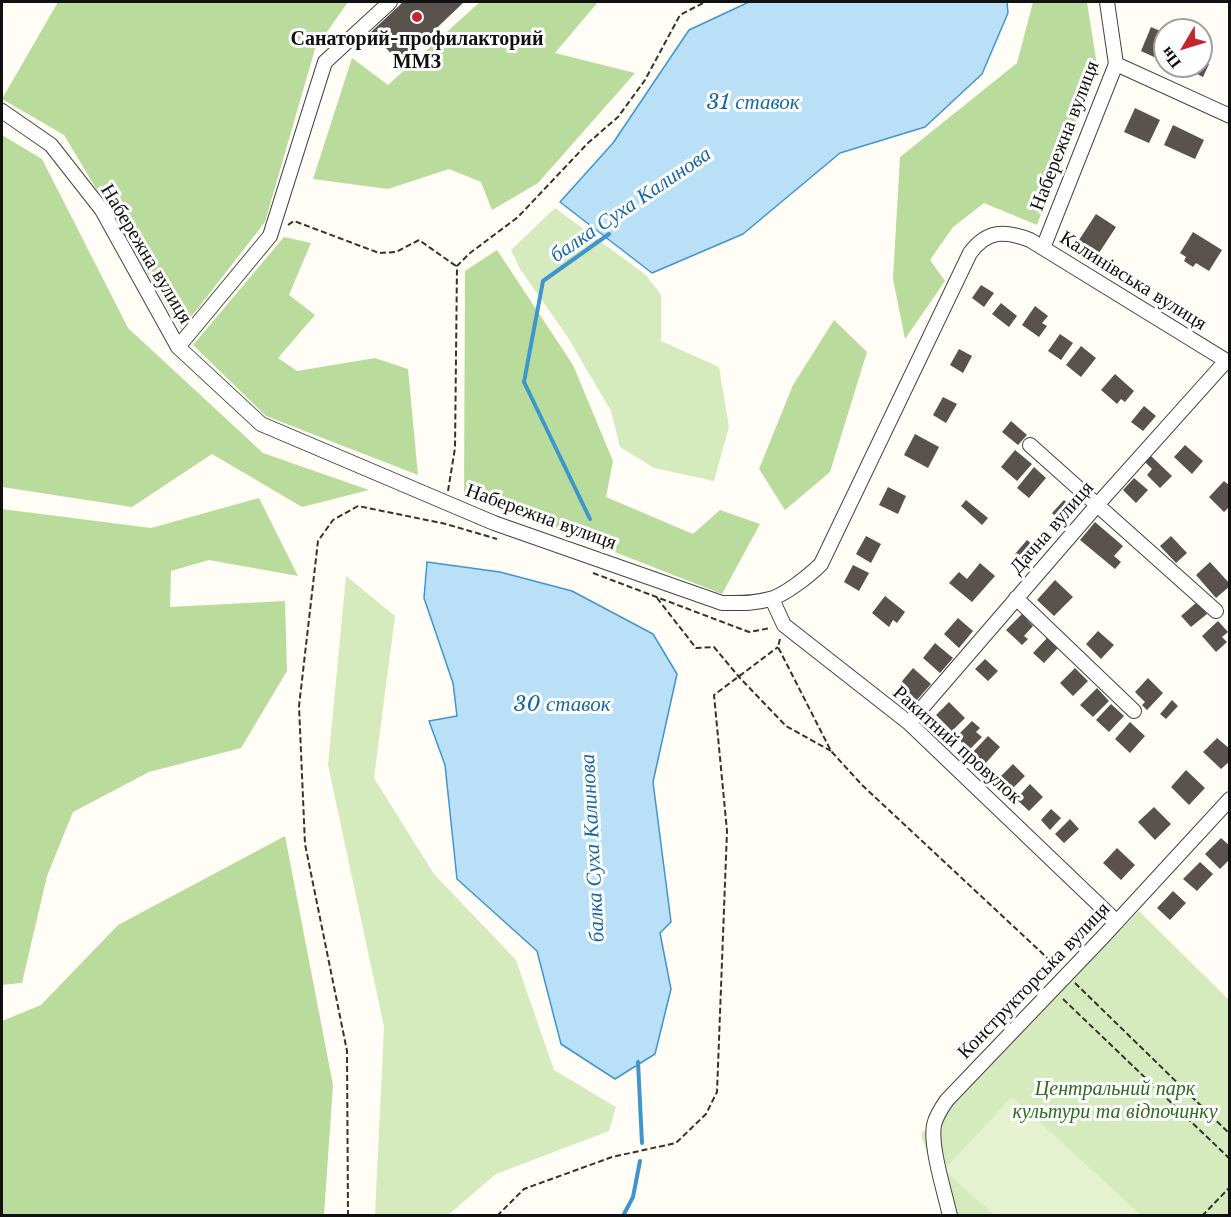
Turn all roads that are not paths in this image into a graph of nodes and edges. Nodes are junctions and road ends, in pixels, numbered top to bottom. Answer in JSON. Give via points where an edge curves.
{"nodes":[{"id":1,"x":390,"y":2,"type":"edge"},
{"id":2,"x":1107,"y":2,"type":"edge"},
{"id":3,"x":1116,"y":64,"type":"junction"},
{"id":4,"x":2,"y":111,"type":"edge"},
{"id":5,"x":1230,"y":116,"type":"edge"},
{"id":6,"x":1015,"y":234,"type":"joint"},
{"id":7,"x":1043,"y":248,"type":"junction"},
{"id":8,"x":178,"y":347,"type":"junction"},
{"id":9,"x":1228,"y":362,"type":"edge"},
{"id":10,"x":1030,"y":445,"type":"dead end"},
{"id":11,"x":1098,"y":504,"type":"junction"},
{"id":12,"x":1016,"y":598,"type":"junction"},
{"id":13,"x":772,"y":599,"type":"junction"},
{"id":14,"x":1216,"y":610,"type":"dead end"},
{"id":15,"x":1134,"y":711,"type":"dead end"},
{"id":16,"x":909,"y":723,"type":"junction"},
{"id":17,"x":1230,"y":799,"type":"edge"},
{"id":18,"x":1117,"y":922,"type":"junction"},
{"id":19,"x":950,"y":1215,"type":"edge"}],
"edges":[{"from":1,"to":8,"type":"street","via":[[325,62],[270,236]]},
{"from":2,"to":3,"type":"street","name":"Набережна вулиця"},
{"from":3,"to":5,"type":"street"},
{"from":3,"to":7,"type":"street","name":"Набережна вулиця"},
{"from":4,"to":8,"type":"street","name":"Набережна вулиця","via":[[51,145],[102,210]]},
{"from":6,"to":7,"type":"street","name":"Калинівська вулиця"},
{"from":6,"to":13,"type":"street","name":"Набережна вулиця","via":[[994,235],[970,253],[827,553],[812,573]]},
{"from":7,"to":9,"type":"street","name":"Калинівська вулиця"},
{"from":8,"to":13,"type":"street","name":"Набережна вулиця","via":[[261,423],[494,523],[722,603]]},
{"from":9,"to":11,"type":"street","name":"Дачна вулиця"},
{"from":10,"to":11,"type":"street"},
{"from":11,"to":12,"type":"street","name":"Дачна вулиця"},
{"from":11,"to":14,"type":"street"},
{"from":12,"to":15,"type":"street"},
{"from":12,"to":16,"type":"street","name":"Дачна вулиця"},
{"from":13,"to":16,"type":"street","name":"Ракитний провулок","via":[[784,626]]},
{"from":16,"to":18,"type":"street","name":"Ракитний провулок"},
{"from":17,"to":18,"type":"street","name":"Конструкторська вулиця"},
{"from":18,"to":19,"type":"street","name":"Конструкторська вулиця","via":[[940,1110],[934,1126],[934,1143]]}]}
